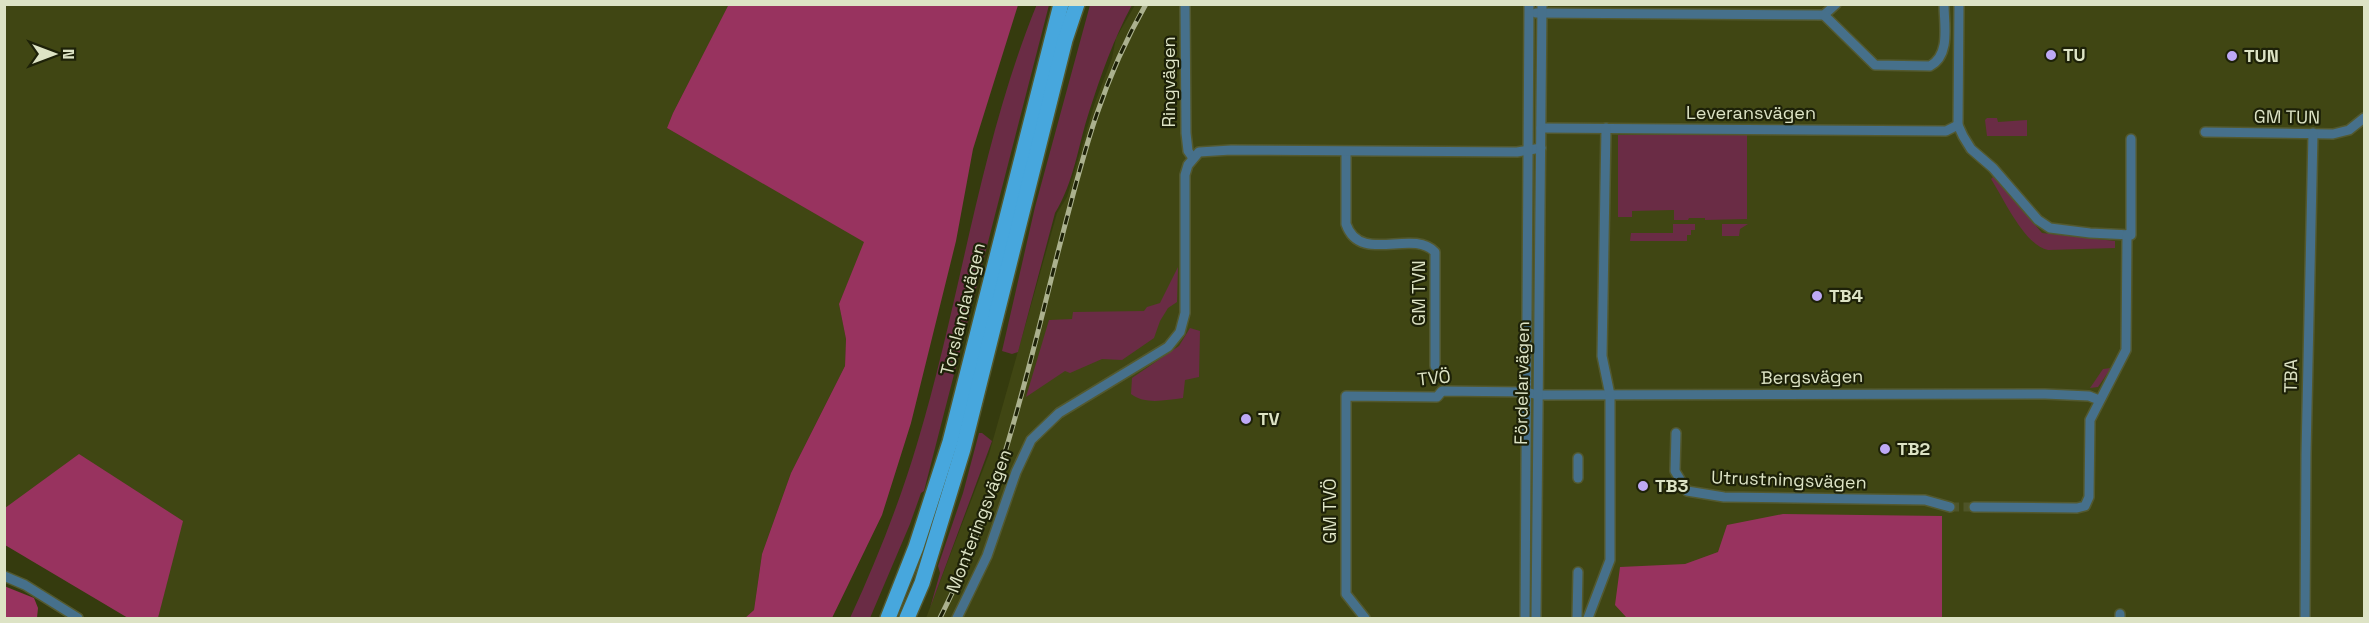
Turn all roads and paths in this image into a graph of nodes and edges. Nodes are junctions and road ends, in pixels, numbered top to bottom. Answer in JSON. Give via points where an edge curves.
{"nodes":[{"id":1,"x":1061,"y":4,"type":"edge"},
{"id":2,"x":1077,"y":4,"type":"edge"},
{"id":3,"x":1185,"y":4,"type":"edge"},
{"id":4,"x":1836,"y":4,"type":"edge"},
{"id":5,"x":1944,"y":4,"type":"edge"},
{"id":6,"x":1959,"y":4,"type":"edge"},
{"id":7,"x":1533,"y":9,"type":"edge"},
{"id":8,"x":1824,"y":15,"type":"junction"},
{"id":9,"x":2364,"y":118,"type":"edge"},
{"id":10,"x":1959,"y":125,"type":"junction"},
{"id":11,"x":1541,"y":128,"type":"junction"},
{"id":12,"x":1606,"y":128,"type":"junction"},
{"id":13,"x":2205,"y":132,"type":"dead end"},
{"id":14,"x":2313,"y":133,"type":"junction"},
{"id":15,"x":2131,"y":139,"type":"dead end"},
{"id":16,"x":1532,"y":150,"type":"junction"},
{"id":17,"x":1346,"y":152,"type":"junction"},
{"id":18,"x":1192,"y":158,"type":"junction"},
{"id":19,"x":2129,"y":235,"type":"junction"},
{"id":20,"x":1436,"y":366,"type":"dead end"},
{"id":21,"x":1526,"y":392,"type":"junction"},
{"id":22,"x":1538,"y":395,"type":"junction"},
{"id":23,"x":1610,"y":395,"type":"junction"},
{"id":24,"x":1346,"y":396,"type":"joint"},
{"id":25,"x":2099,"y":400,"type":"junction"},
{"id":26,"x":1676,"y":433,"type":"dead end"},
{"id":27,"x":1578,"y":458,"type":"dead end"},
{"id":28,"x":1578,"y":478,"type":"dead end"},
{"id":29,"x":1950,"y":507,"type":"tunnel mouth"},
{"id":30,"x":1974,"y":507,"type":"tunnel mouth"},
{"id":31,"x":1578,"y":572,"type":"dead end"},
{"id":32,"x":4,"y":576,"type":"edge"},
{"id":33,"x":64,"y":614,"type":"edge"},
{"id":34,"x":78,"y":618,"type":"edge"},
{"id":35,"x":888,"y":618,"type":"edge"},
{"id":36,"x":907,"y":618,"type":"edge"},
{"id":37,"x":957,"y":618,"type":"edge"},
{"id":38,"x":1365,"y":618,"type":"edge"},
{"id":39,"x":1525,"y":618,"type":"edge"},
{"id":40,"x":1536,"y":618,"type":"edge"},
{"id":41,"x":1577,"y":618,"type":"edge"},
{"id":42,"x":1588,"y":618,"type":"edge"},
{"id":43,"x":2305,"y":618,"type":"edge"}],
"edges":[{"from":1,"to":35,"type":"main road","name":"Torslandavägen","via":[[950,442]]},
{"from":2,"to":36,"type":"main road","name":"Torslandavägen","via":[[963,449],[922,583]]},
{"from":3,"to":18,"type":"street","name":"Ringvägen","via":[[1186,133]]},
{"from":4,"to":8,"type":"street"},
{"from":5,"to":8,"type":"street","via":[[1943,53],[1930,66],[1875,65]]},
{"from":6,"to":10,"type":"street"},
{"from":7,"to":8,"type":"street"},
{"from":7,"to":11,"type":"street"},
{"from":7,"to":16,"type":"street"},
{"from":9,"to":14,"type":"street","name":"GM TUN","via":[[2349,130]]},
{"from":10,"to":12,"type":"street","name":"Leveransvägen","via":[[1946,131]]},
{"from":10,"to":19,"type":"street","via":[[1971,149],[2050,228]]},
{"from":11,"to":12,"type":"street","name":"Leveransvägen"},
{"from":11,"to":16,"type":"street"},
{"from":12,"to":23,"type":"street","via":[[1602,356]]},
{"from":13,"to":14,"type":"street","name":"GM TUN"},
{"from":14,"to":43,"type":"street","name":"TBA"},
{"from":15,"to":19,"type":"street"},
{"from":16,"to":17,"type":"street"},
{"from":16,"to":21,"type":"street","name":"Fördelarvägen"},
{"from":16,"to":22,"type":"street","name":"Fördelarvägen"},
{"from":17,"to":18,"type":"street","via":[[1213,151],[1199,152]]},
{"from":17,"to":20,"type":"street","name":"GM TVN","via":[[1346,224],[1355,240],[1422,245],[1436,252]]},
{"from":18,"to":37,"type":"street","name":"Monteringsvägen","via":[[1185,175],[1185,313],[1180,332],[1167,347],[1059,413],[1031,440],[1019,463],[987,556]]},
{"from":19,"to":25,"type":"street","via":[[2126,350]]},
{"from":21,"to":22,"type":"street","name":"Bergsvägen"},
{"from":21,"to":24,"type":"street","name":"TVÖ","via":[[1442,391],[1437,397]]},
{"from":21,"to":39,"type":"street","name":"Fördelarvägen"},
{"from":22,"to":23,"type":"street","name":"Bergsvägen"},
{"from":22,"to":40,"type":"street","name":"Fördelarvägen"},
{"from":23,"to":25,"type":"street","name":"Bergsvägen","via":[[2044,394]]},
{"from":23,"to":42,"type":"street","via":[[1610,560]]},
{"from":24,"to":38,"type":"street","name":"GM TVÖ","via":[[1346,594]]},
{"from":25,"to":30,"type":"street","via":[[2090,420],[2089,497],[2085,506]]},
{"from":26,"to":29,"type":"street","name":"Utrustningsvägen","via":[[1675,471],[1687,491],[1724,498],[1925,500]]},
{"from":27,"to":28,"type":"street"},
{"from":31,"to":41,"type":"street"},
{"from":32,"to":33,"type":"street","via":[[26,585]]},
{"from":33,"to":34,"type":"street"}]}
